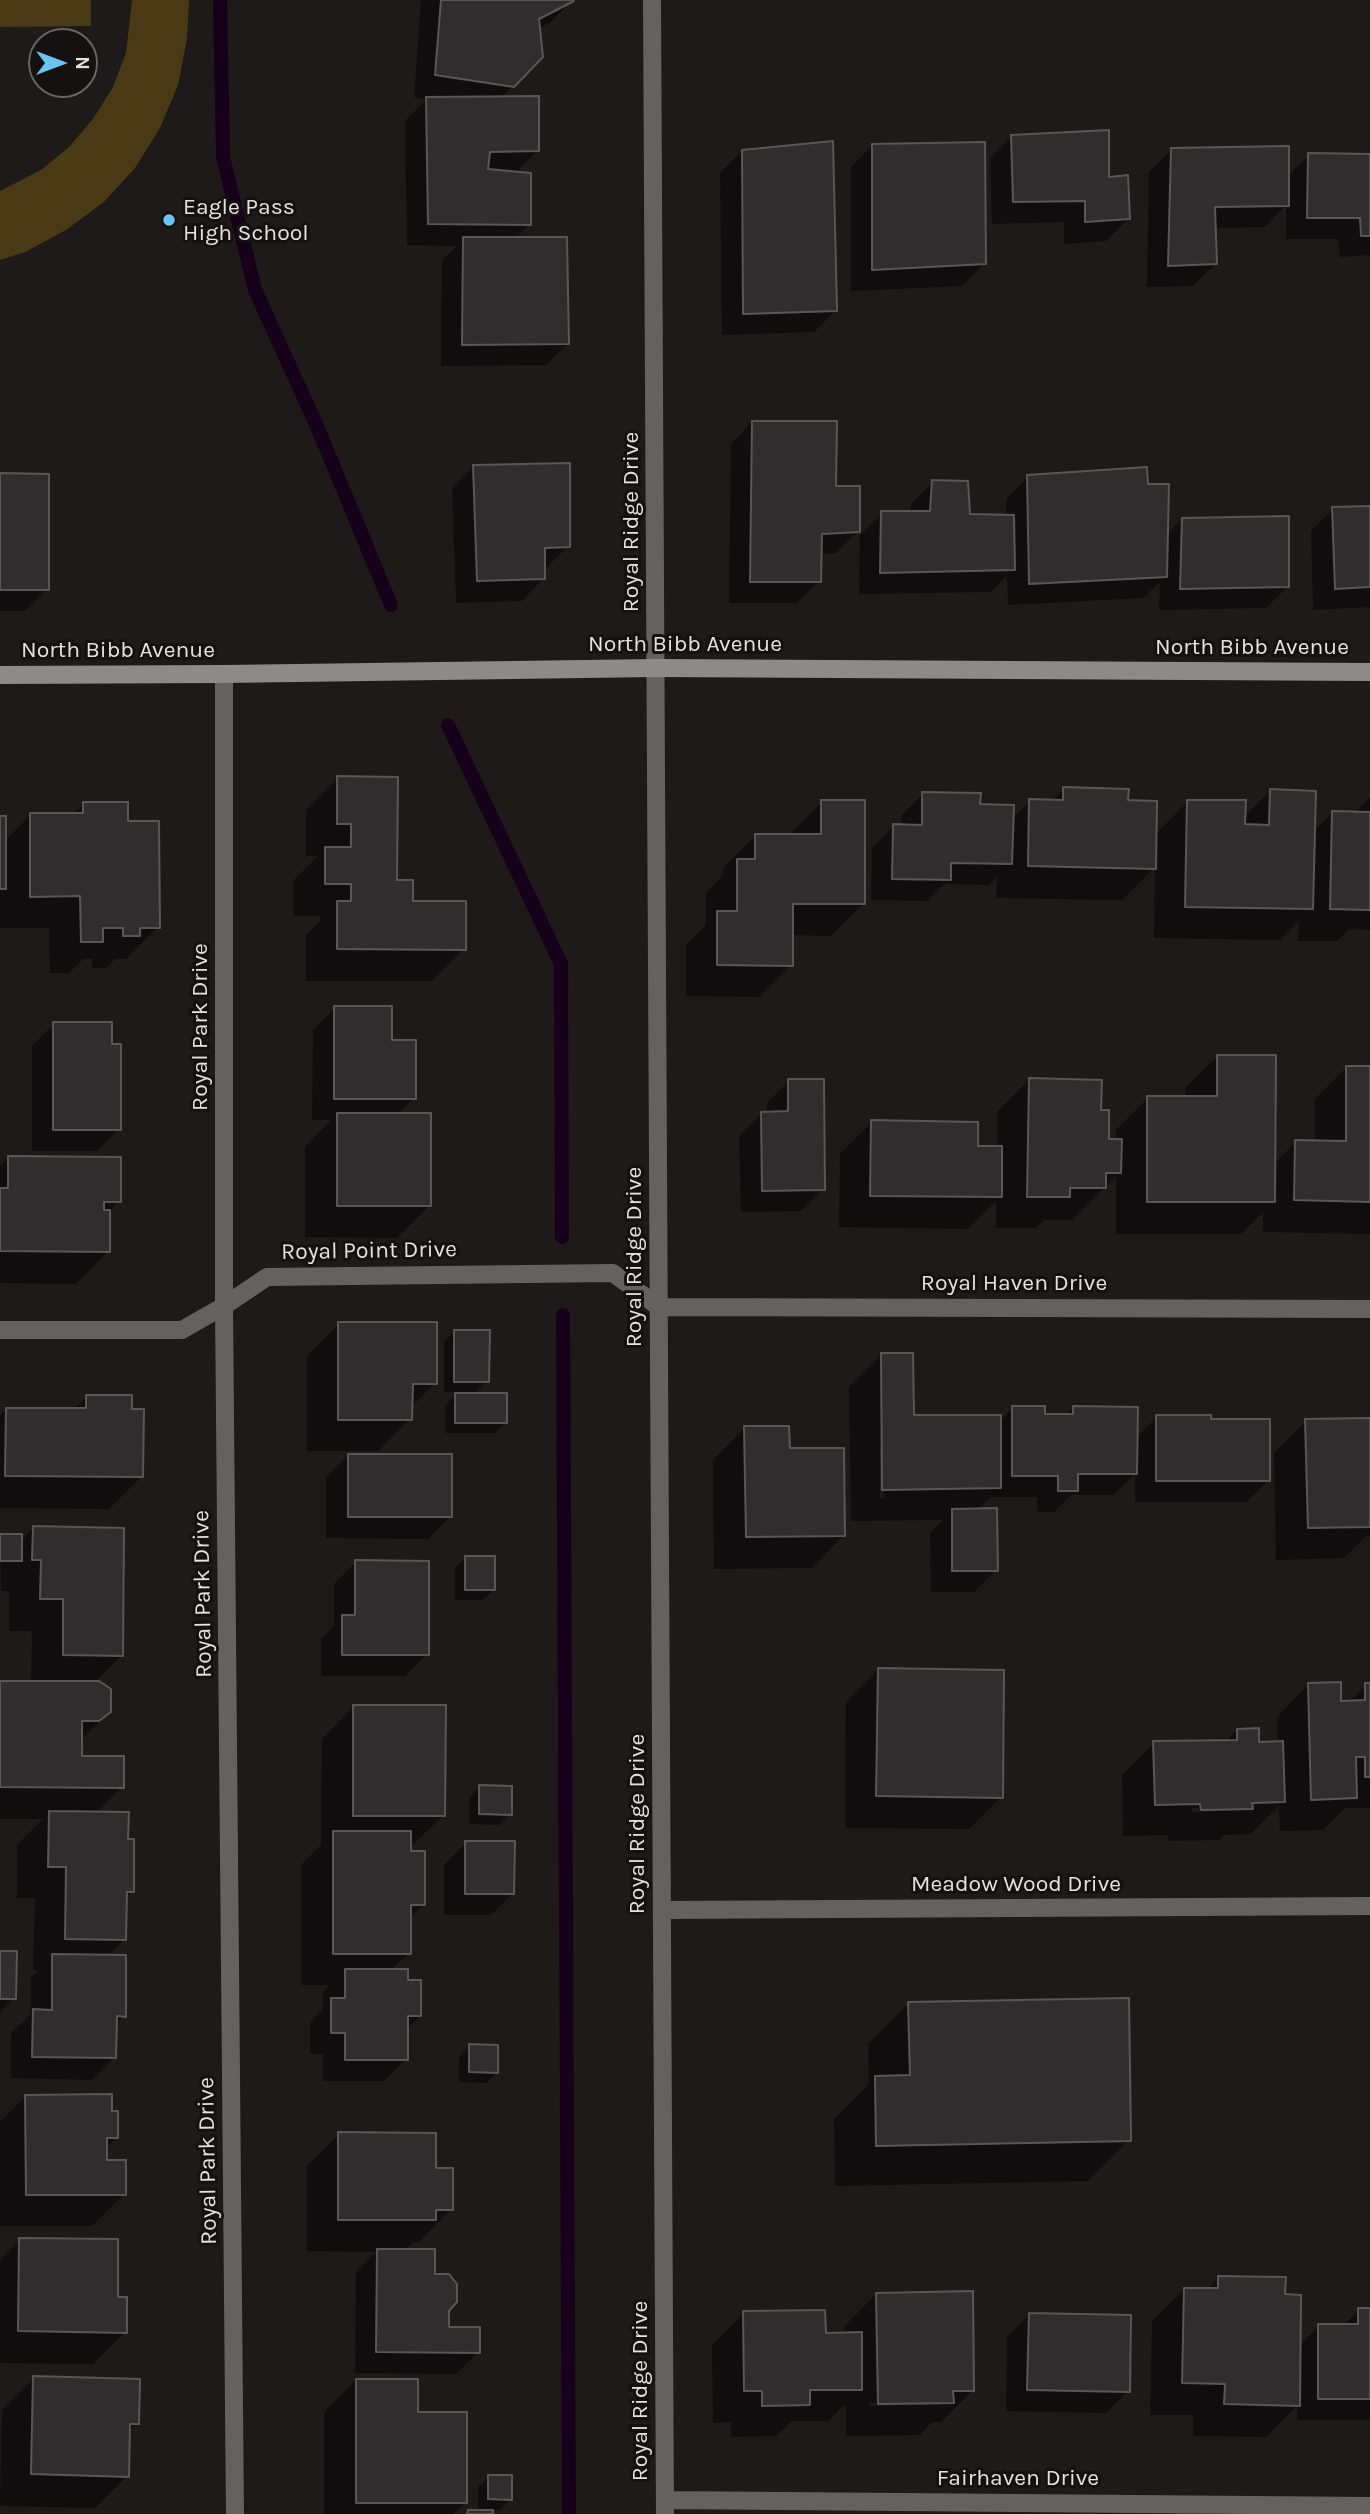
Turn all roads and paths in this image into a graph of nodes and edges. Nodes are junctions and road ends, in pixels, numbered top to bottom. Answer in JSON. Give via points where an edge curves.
{"nodes":[{"id":1,"x":652,"y":0,"type":"edge"},
{"id":2,"x":656,"y":668,"type":"junction"},
{"id":3,"x":1370,"y":672,"type":"edge"},
{"id":4,"x":225,"y":674,"type":"junction"},
{"id":5,"x":0,"y":675,"type":"edge"},
{"id":6,"x":225,"y":1306,"type":"junction"},
{"id":7,"x":659,"y":1307,"type":"junction"},
{"id":8,"x":1370,"y":1308,"type":"edge"},
{"id":9,"x":0,"y":1331,"type":"edge"},
{"id":10,"x":1370,"y":1906,"type":"edge"},
{"id":11,"x":662,"y":1910,"type":"junction"},
{"id":12,"x":1370,"y":2506,"type":"edge"},
{"id":13,"x":665,"y":2507,"type":"edge"},
{"id":14,"x":235,"y":2514,"type":"edge"}],
"edges":[{"from":1,"to":2,"type":"street","name":"Royal Ridge Drive"},
{"from":2,"to":3,"type":"main road","name":"North Bibb Avenue"},
{"from":2,"to":4,"type":"main road","name":"North Bibb Avenue"},
{"from":2,"to":7,"type":"street","name":"Royal Ridge Drive"},
{"from":4,"to":5,"type":"main road","name":"North Bibb Avenue"},
{"from":4,"to":6,"type":"street","name":"Royal Park Drive"},
{"from":6,"to":7,"type":"street","name":"Royal Point Drive","via":[[267,1277],[613,1273]]},
{"from":6,"to":9,"type":"street","name":"Royal Point Drive","via":[[182,1330]]},
{"from":6,"to":14,"type":"street","name":"Royal Park Drive"},
{"from":7,"to":8,"type":"street","name":"Royal Haven Drive"},
{"from":7,"to":11,"type":"street","name":"Royal Ridge Drive"},
{"from":10,"to":11,"type":"street","name":"Meadow Wood Drive"},
{"from":11,"to":13,"type":"street","name":"Royal Ridge Drive"},
{"from":12,"to":13,"type":"street","name":"Fairhaven Drive"}]}
